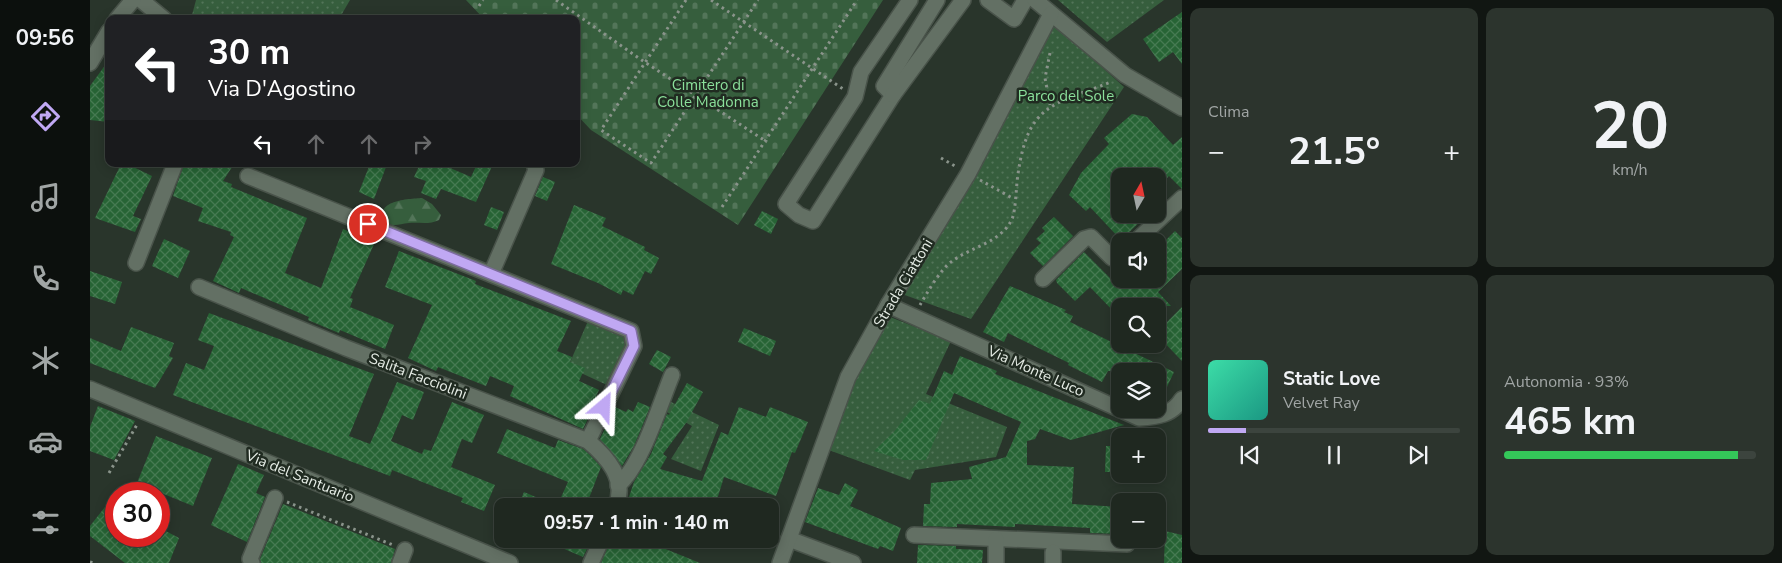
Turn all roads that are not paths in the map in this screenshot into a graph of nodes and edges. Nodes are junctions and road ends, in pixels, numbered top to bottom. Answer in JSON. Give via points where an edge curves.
{"nodes":[{"id":1,"x":133,"y":0,"type":"edge"},
{"id":2,"x":140,"y":0,"type":"edge"},
{"id":3,"x":910,"y":0,"type":"edge"},
{"id":4,"x":937,"y":0,"type":"edge"},
{"id":5,"x":963,"y":0,"type":"edge"},
{"id":6,"x":988,"y":0,"type":"edge"},
{"id":7,"x":1025,"y":0,"type":"edge"},
{"id":8,"x":1035,"y":0,"type":"edge"},
{"id":9,"x":1050,"y":14,"type":"junction"},
{"id":10,"x":120,"y":15,"type":"edge"},
{"id":11,"x":159,"y":15,"type":"edge"},
{"id":12,"x":105,"y":38,"type":"edge"},
{"id":13,"x":90,"y":63,"type":"edge"},
{"id":14,"x":861,"y":72,"type":"junction"},
{"id":15,"x":889,"y":90,"type":"junction"},
{"id":16,"x":1182,"y":108,"type":"edge"},
{"id":17,"x":174,"y":167,"type":"edge"},
{"id":18,"x":535,"y":167,"type":"edge"},
{"id":19,"x":248,"y":176,"type":"dead end"},
{"id":20,"x":1182,"y":198,"type":"edge"},
{"id":21,"x":1145,"y":233,"type":"edge"},
{"id":22,"x":1111,"y":257,"type":"edge"},
{"id":23,"x":136,"y":263,"type":"dead end"},
{"id":24,"x":491,"y":274,"type":"junction"},
{"id":25,"x":1043,"y":280,"type":"dead end"},
{"id":26,"x":199,"y":287,"type":"dead end"},
{"id":27,"x":888,"y":304,"type":"junction"},
{"id":28,"x":672,"y":375,"type":"dead end"},
{"id":29,"x":90,"y":389,"type":"edge"},
{"id":30,"x":1182,"y":399,"type":"edge"},
{"id":31,"x":588,"y":441,"type":"junction"},
{"id":32,"x":618,"y":485,"type":"junction"},
{"id":33,"x":275,"y":498,"type":"road end"},
{"id":34,"x":619,"y":498,"type":"edge"},
{"id":35,"x":914,"y":535,"type":"dead end"},
{"id":36,"x":789,"y":539,"type":"junction"},
{"id":37,"x":996,"y":539,"type":"junction"},
{"id":38,"x":1111,"y":543,"type":"edge"},
{"id":39,"x":598,"y":548,"type":"edge"},
{"id":40,"x":252,"y":563,"type":"edge"},
{"id":41,"x":510,"y":563,"type":"edge"},
{"id":42,"x":591,"y":563,"type":"edge"},
{"id":43,"x":780,"y":563,"type":"edge"},
{"id":44,"x":853,"y":563,"type":"edge"},
{"id":45,"x":996,"y":563,"type":"edge"}],
"edges":[{"from":1,"to":10,"type":"street"},
{"from":2,"to":11,"type":"street"},
{"from":3,"to":14,"type":"street"},
{"from":4,"to":15,"type":"street"},
{"from":5,"to":15,"type":"street"},
{"from":6,"to":7,"type":"street","via":[[1014,19]]},
{"from":8,"to":9,"type":"street"},
{"from":9,"to":16,"type":"street","via":[[1125,75]]},
{"from":9,"to":27,"type":"street","name":"Strada Ciattoni"},
{"from":12,"to":13,"type":"street"},
{"from":14,"to":15,"type":"street"},
{"from":14,"to":15,"type":"street","via":[[855,97],[786,204],[799,215],[813,221]]},
{"from":17,"to":23,"type":"street"},
{"from":18,"to":24,"type":"street"},
{"from":19,"to":24,"type":"street"},
{"from":20,"to":21,"type":"street"},
{"from":22,"to":25,"type":"street","via":[[1091,236],[1084,239]]},
{"from":24,"to":31,"type":"street","via":[[631,331],[634,346]]},
{"from":26,"to":31,"type":"street","name":"Salita Facciolini","via":[[346,348]]},
{"from":27,"to":30,"type":"street","name":"Via Monte Luco","via":[[1139,418],[1163,415],[1177,408]]},
{"from":27,"to":36,"type":"street","name":"Strada Ciattoni","via":[[848,377]]},
{"from":28,"to":32,"type":"street","via":[[638,457],[628,477]]},
{"from":29,"to":41,"type":"street","name":"Via del Santuario"},
{"from":31,"to":32,"type":"street","name":"Salita Facciolini","via":[[612,465]]},
{"from":32,"to":34,"type":"street","name":"Salita Facciolini"},
{"from":33,"to":40,"type":"street","via":[[250,559]]},
{"from":35,"to":37,"type":"street"},
{"from":36,"to":43,"type":"street","name":"Strada Ciattoni"},
{"from":36,"to":44,"type":"street"},
{"from":37,"to":38,"type":"street"},
{"from":37,"to":45,"type":"street"},
{"from":39,"to":42,"type":"street"}]}
